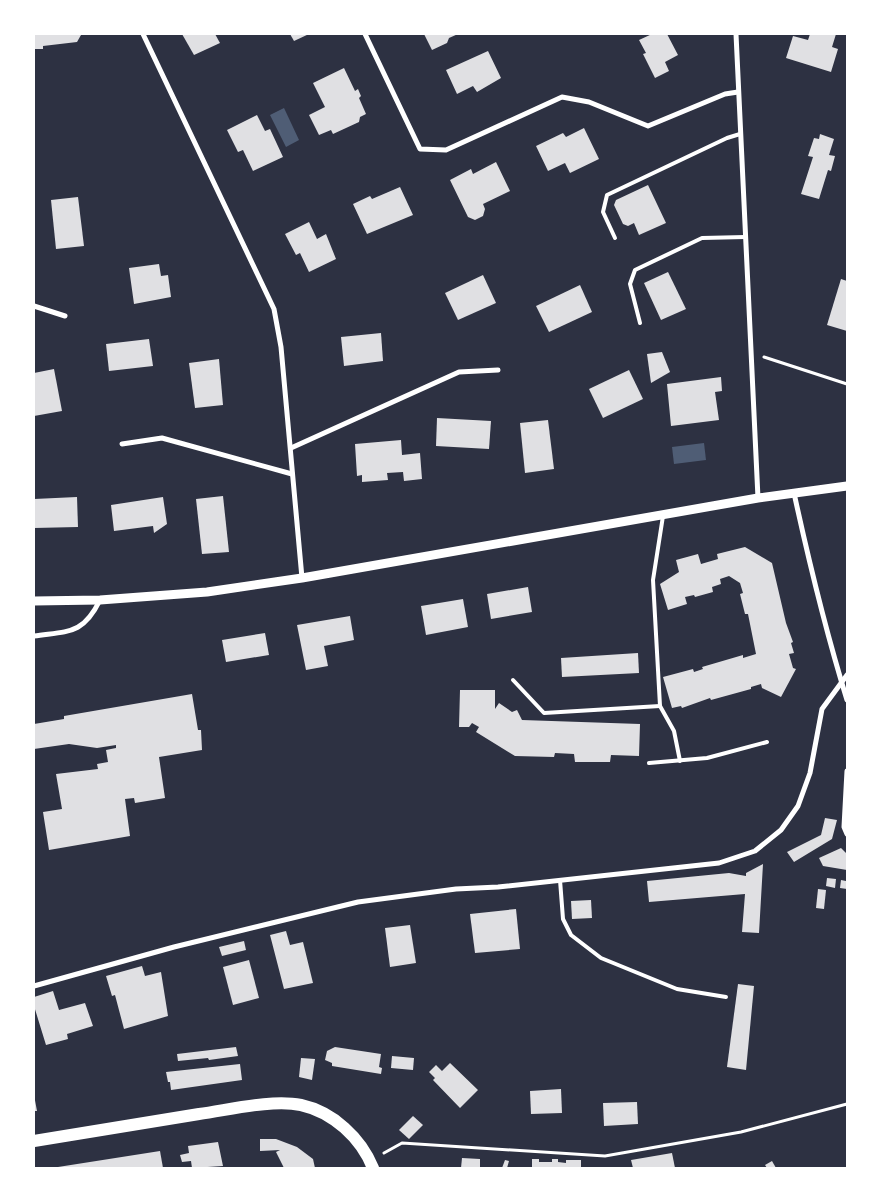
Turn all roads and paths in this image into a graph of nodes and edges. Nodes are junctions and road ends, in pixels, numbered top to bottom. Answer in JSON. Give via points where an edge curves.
{"nodes":[{"id":1,"x":144,"y":34,"type":"edge"},
{"id":2,"x":365,"y":34,"type":"edge"},
{"id":3,"x":736,"y":34,"type":"edge"},
{"id":4,"x":738,"y":92,"type":"junction"},
{"id":5,"x":740,"y":134,"type":"junction"},
{"id":6,"x":745,"y":237,"type":"junction"},
{"id":7,"x":615,"y":238,"type":"dead end"},
{"id":8,"x":34,"y":306,"type":"edge"},
{"id":9,"x":65,"y":316,"type":"dead end"},
{"id":10,"x":640,"y":323,"type":"dead end"},
{"id":11,"x":761,"y":356,"type":"dead end"},
{"id":12,"x":498,"y":370,"type":"dead end"},
{"id":13,"x":847,"y":384,"type":"edge"},
{"id":14,"x":122,"y":444,"type":"dead end"},
{"id":15,"x":291,"y":448,"type":"junction"},
{"id":16,"x":292,"y":474,"type":"junction"},
{"id":17,"x":847,"y":486,"type":"edge"},
{"id":18,"x":794,"y":493,"type":"junction"},
{"id":19,"x":758,"y":498,"type":"junction"},
{"id":20,"x":663,"y":515,"type":"junction"},
{"id":21,"x":302,"y":578,"type":"junction"},
{"id":22,"x":100,"y":600,"type":"junction"},
{"id":23,"x":34,"y":601,"type":"edge"},
{"id":24,"x":34,"y":636,"type":"edge"},
{"id":25,"x":847,"y":676,"type":"edge"},
{"id":26,"x":513,"y":680,"type":"dead end"},
{"id":27,"x":842,"y":682,"type":"junction"},
{"id":28,"x":847,"y":700,"type":"edge"},
{"id":29,"x":660,"y":706,"type":"junction"},
{"id":30,"x":767,"y":742,"type":"dead end"},
{"id":31,"x":680,"y":761,"type":"junction"},
{"id":32,"x":649,"y":763,"type":"dead end"},
{"id":33,"x":847,"y":771,"type":"edge"},
{"id":34,"x":847,"y":834,"type":"edge"},
{"id":35,"x":560,"y":880,"type":"junction"},
{"id":36,"x":34,"y":986,"type":"edge"},
{"id":37,"x":726,"y":997,"type":"dead end"},
{"id":38,"x":847,"y":1104,"type":"edge"},
{"id":39,"x":34,"y":1141,"type":"edge"},
{"id":40,"x":402,"y":1143,"type":"dead end"},
{"id":41,"x":373,"y":1168,"type":"edge"}],
"edges":[{"from":1,"to":15,"type":"street","via":[[274,309]]},
{"from":2,"to":4,"type":"street","via":[[420,149],[446,150],[562,97],[589,102],[648,126],[725,94]]},
{"from":3,"to":4,"type":"street"},
{"from":4,"to":5,"type":"street"},
{"from":5,"to":6,"type":"street"},
{"from":5,"to":7,"type":"lane","via":[[607,195],[603,212]]},
{"from":6,"to":10,"type":"lane","via":[[702,238],[635,270],[630,284]]},
{"from":6,"to":19,"type":"street"},
{"from":8,"to":9,"type":"street"},
{"from":11,"to":13,"type":"path"},
{"from":12,"to":15,"type":"street","via":[[459,372]]},
{"from":14,"to":16,"type":"street","via":[[162,438]]},
{"from":15,"to":16,"type":"street"},
{"from":16,"to":21,"type":"street"},
{"from":17,"to":18,"type":"street"},
{"from":18,"to":19,"type":"street"},
{"from":18,"to":27,"type":"street"},
{"from":19,"to":20,"type":"street"},
{"from":20,"to":21,"type":"street"},
{"from":20,"to":29,"type":"lane","via":[[653,580]]},
{"from":21,"to":22,"type":"street","via":[[207,592]]},
{"from":22,"to":23,"type":"street"},
{"from":22,"to":24,"type":"street","via":[[93,614],[79,629]]},
{"from":25,"to":27,"type":"street"},
{"from":26,"to":29,"type":"lane","via":[[544,712]]},
{"from":27,"to":28,"type":"street"},
{"from":27,"to":35,"type":"street","via":[[822,709],[810,773],[798,806],[781,830],[755,851],[719,862]]},
{"from":29,"to":31,"type":"lane","via":[[674,731]]},
{"from":30,"to":31,"type":"lane","via":[[707,758]]},
{"from":31,"to":32,"type":"lane"},
{"from":33,"to":34,"type":"street","via":[[844,827]]},
{"from":35,"to":36,"type":"street","via":[[358,902],[174,947]]},
{"from":35,"to":37,"type":"lane","via":[[563,919],[571,935],[601,958],[677,989]]},
{"from":38,"to":40,"type":"path","via":[[741,1132],[605,1156]]},
{"from":39,"to":41,"type":"main road","via":[[216,1112],[276,1104],[302,1105],[332,1118],[352,1135]]}]}
